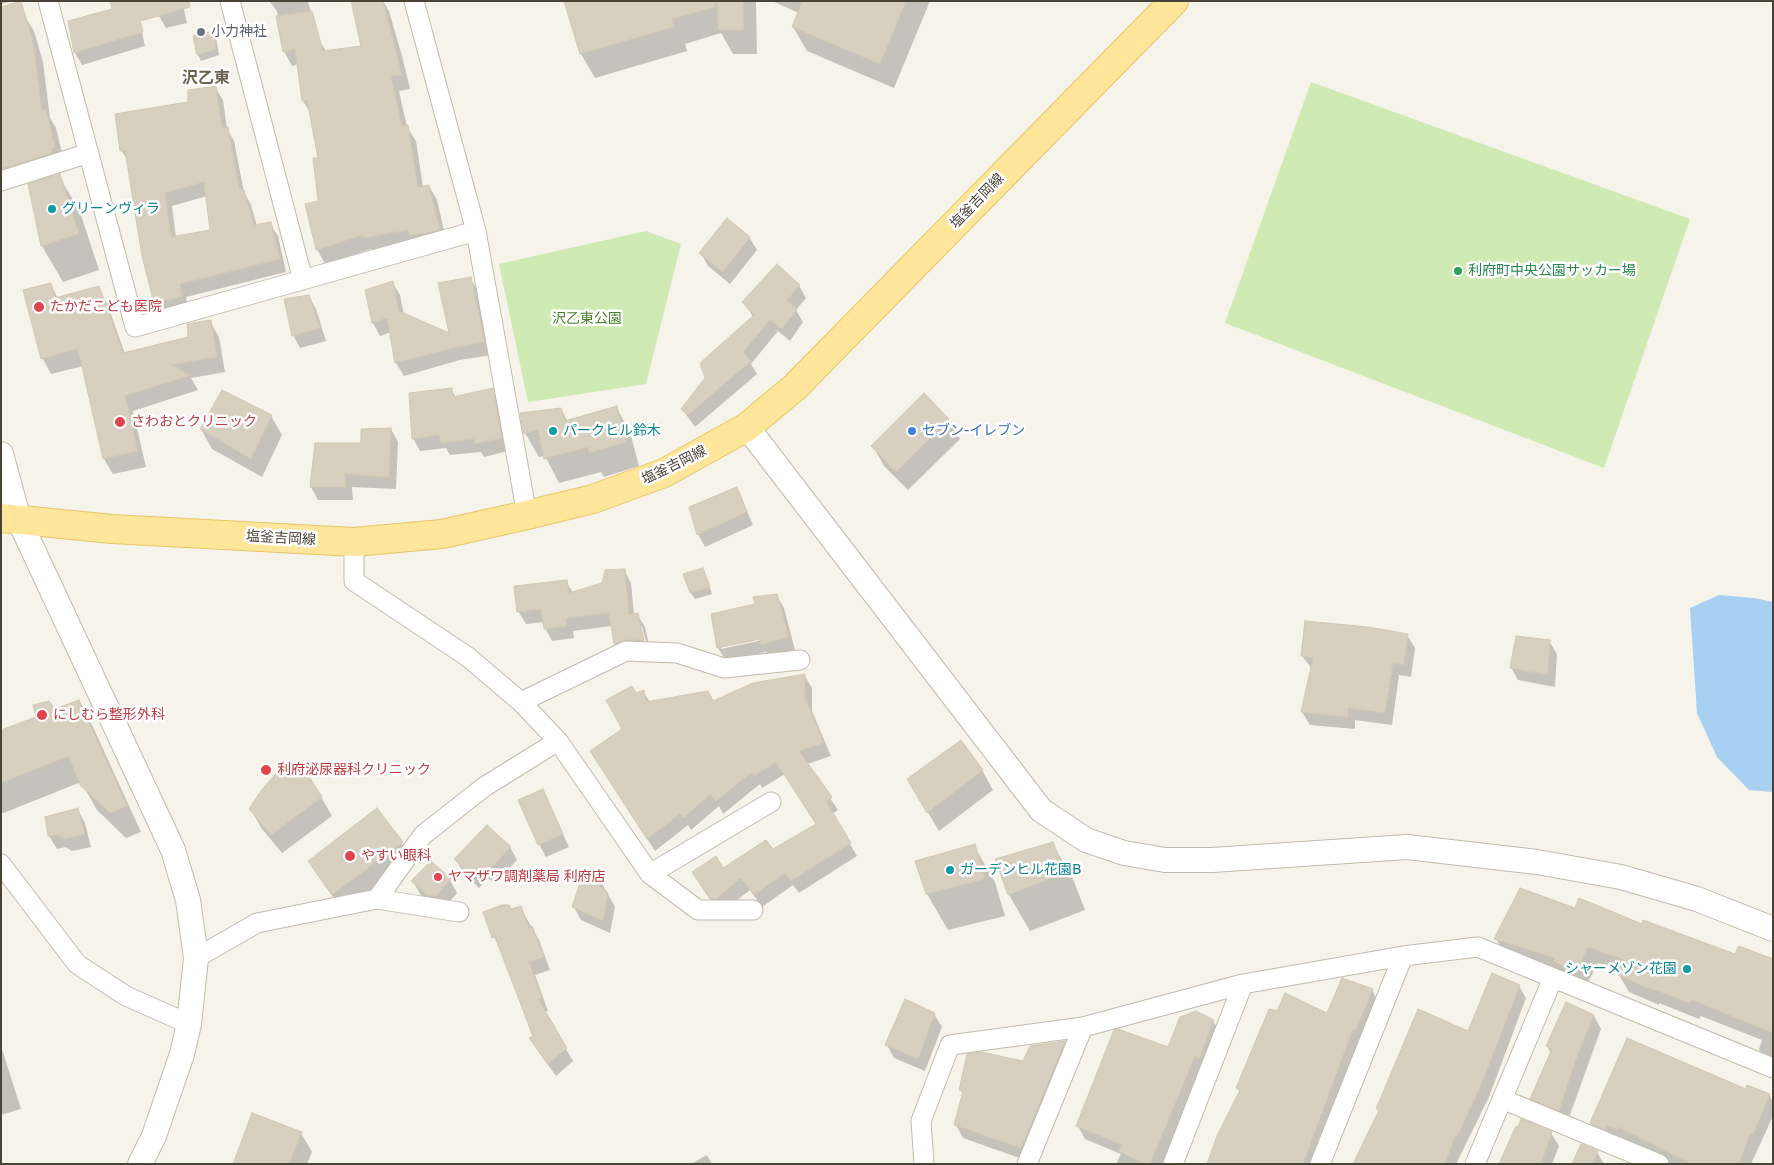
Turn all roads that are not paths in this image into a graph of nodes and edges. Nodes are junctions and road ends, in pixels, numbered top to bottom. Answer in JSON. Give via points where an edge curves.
{"nodes":[{"id":1,"x":48,"y":1,"type":"edge"},
{"id":2,"x":230,"y":1,"type":"edge"},
{"id":3,"x":414,"y":1,"type":"edge"},
{"id":4,"x":1174,"y":1,"type":"edge"},
{"id":5,"x":89,"y":154,"type":"junction"},
{"id":6,"x":1,"y":181,"type":"edge"},
{"id":7,"x":476,"y":232,"type":"junction"},
{"id":8,"x":304,"y":280,"type":"junction"},
{"id":9,"x":747,"y":427,"type":"junction"},
{"id":10,"x":1,"y":454,"type":"edge"},
{"id":11,"x":527,"y":515,"type":"junction"},
{"id":12,"x":10,"y":519,"type":"edge"},
{"id":13,"x":354,"y":542,"type":"junction"},
{"id":14,"x":800,"y":660,"type":"dead end"},
{"id":15,"x":521,"y":702,"type":"junction"},
{"id":16,"x":558,"y":741,"type":"junction"},
{"id":17,"x":771,"y":802,"type":"dead end"},
{"id":18,"x":1,"y":864,"type":"edge"},
{"id":19,"x":650,"y":874,"type":"junction"},
{"id":20,"x":377,"y":899,"type":"junction"},
{"id":21,"x":753,"y":910,"type":"dead end"},
{"id":22,"x":459,"y":912,"type":"dead end"},
{"id":23,"x":1773,"y":929,"type":"edge"},
{"id":24,"x":1403,"y":956,"type":"junction"},
{"id":25,"x":196,"y":958,"type":"junction"},
{"id":26,"x":1553,"y":978,"type":"junction"},
{"id":27,"x":1243,"y":984,"type":"junction"},
{"id":28,"x":189,"y":1024,"type":"junction"},
{"id":29,"x":1083,"y":1027,"type":"junction"},
{"id":30,"x":1773,"y":1068,"type":"edge"},
{"id":31,"x":1502,"y":1099,"type":"junction"},
{"id":32,"x":1628,"y":1158,"type":"edge"},
{"id":33,"x":140,"y":1164,"type":"edge"},
{"id":34,"x":924,"y":1164,"type":"edge"},
{"id":35,"x":1027,"y":1164,"type":"edge"},
{"id":36,"x":1173,"y":1164,"type":"edge"},
{"id":37,"x":1320,"y":1164,"type":"edge"},
{"id":38,"x":1475,"y":1164,"type":"edge"},
{"id":39,"x":1659,"y":1164,"type":"edge"}],
"edges":[{"from":1,"to":5,"type":"street"},
{"from":2,"to":8,"type":"street"},
{"from":3,"to":7,"type":"street"},
{"from":4,"to":9,"type":"main road","name":"塩釜吉岡線","via":[[850,333],[795,387]]},
{"from":5,"to":6,"type":"street"},
{"from":5,"to":8,"type":"street","via":[[135,327]]},
{"from":7,"to":8,"type":"street"},
{"from":7,"to":11,"type":"street"},
{"from":9,"to":11,"type":"main road","name":"塩釜吉岡線","via":[[664,473],[593,499]]},
{"from":9,"to":23,"type":"street","via":[[1041,810],[1086,840],[1124,853],[1165,860],[1212,860],[1407,847],[1537,862],[1621,877],[1697,899]]},
{"from":10,"to":12,"type":"street"},
{"from":11,"to":13,"type":"main road","name":"塩釜吉岡線","via":[[442,534]]},
{"from":12,"to":13,"type":"main road","name":"塩釜吉岡線","via":[[112,529]]},
{"from":12,"to":25,"type":"street","via":[[173,850],[188,900]]},
{"from":13,"to":15,"type":"street","via":[[354,581],[468,657]]},
{"from":14,"to":15,"type":"street","via":[[724,668],[677,653],[626,650]]},
{"from":15,"to":16,"type":"street"},
{"from":16,"to":19,"type":"street"},
{"from":16,"to":20,"type":"street","via":[[484,787],[423,835]]},
{"from":17,"to":19,"type":"street"},
{"from":18,"to":28,"type":"street","via":[[77,964],[126,996]]},
{"from":19,"to":21,"type":"street","via":[[698,910]]},
{"from":20,"to":22,"type":"street"},
{"from":20,"to":25,"type":"street","via":[[258,924]]},
{"from":24,"to":26,"type":"street","via":[[1478,947]]},
{"from":24,"to":27,"type":"street"},
{"from":24,"to":37,"type":"street"},
{"from":25,"to":28,"type":"street"},
{"from":26,"to":30,"type":"street"},
{"from":26,"to":31,"type":"street"},
{"from":27,"to":29,"type":"street"},
{"from":27,"to":36,"type":"street"},
{"from":28,"to":33,"type":"street","via":[[154,1136]]},
{"from":29,"to":34,"type":"street","via":[[950,1045],[921,1121]]},
{"from":29,"to":35,"type":"street"},
{"from":31,"to":32,"type":"street"},
{"from":31,"to":38,"type":"street"},
{"from":32,"to":39,"type":"street"}]}
